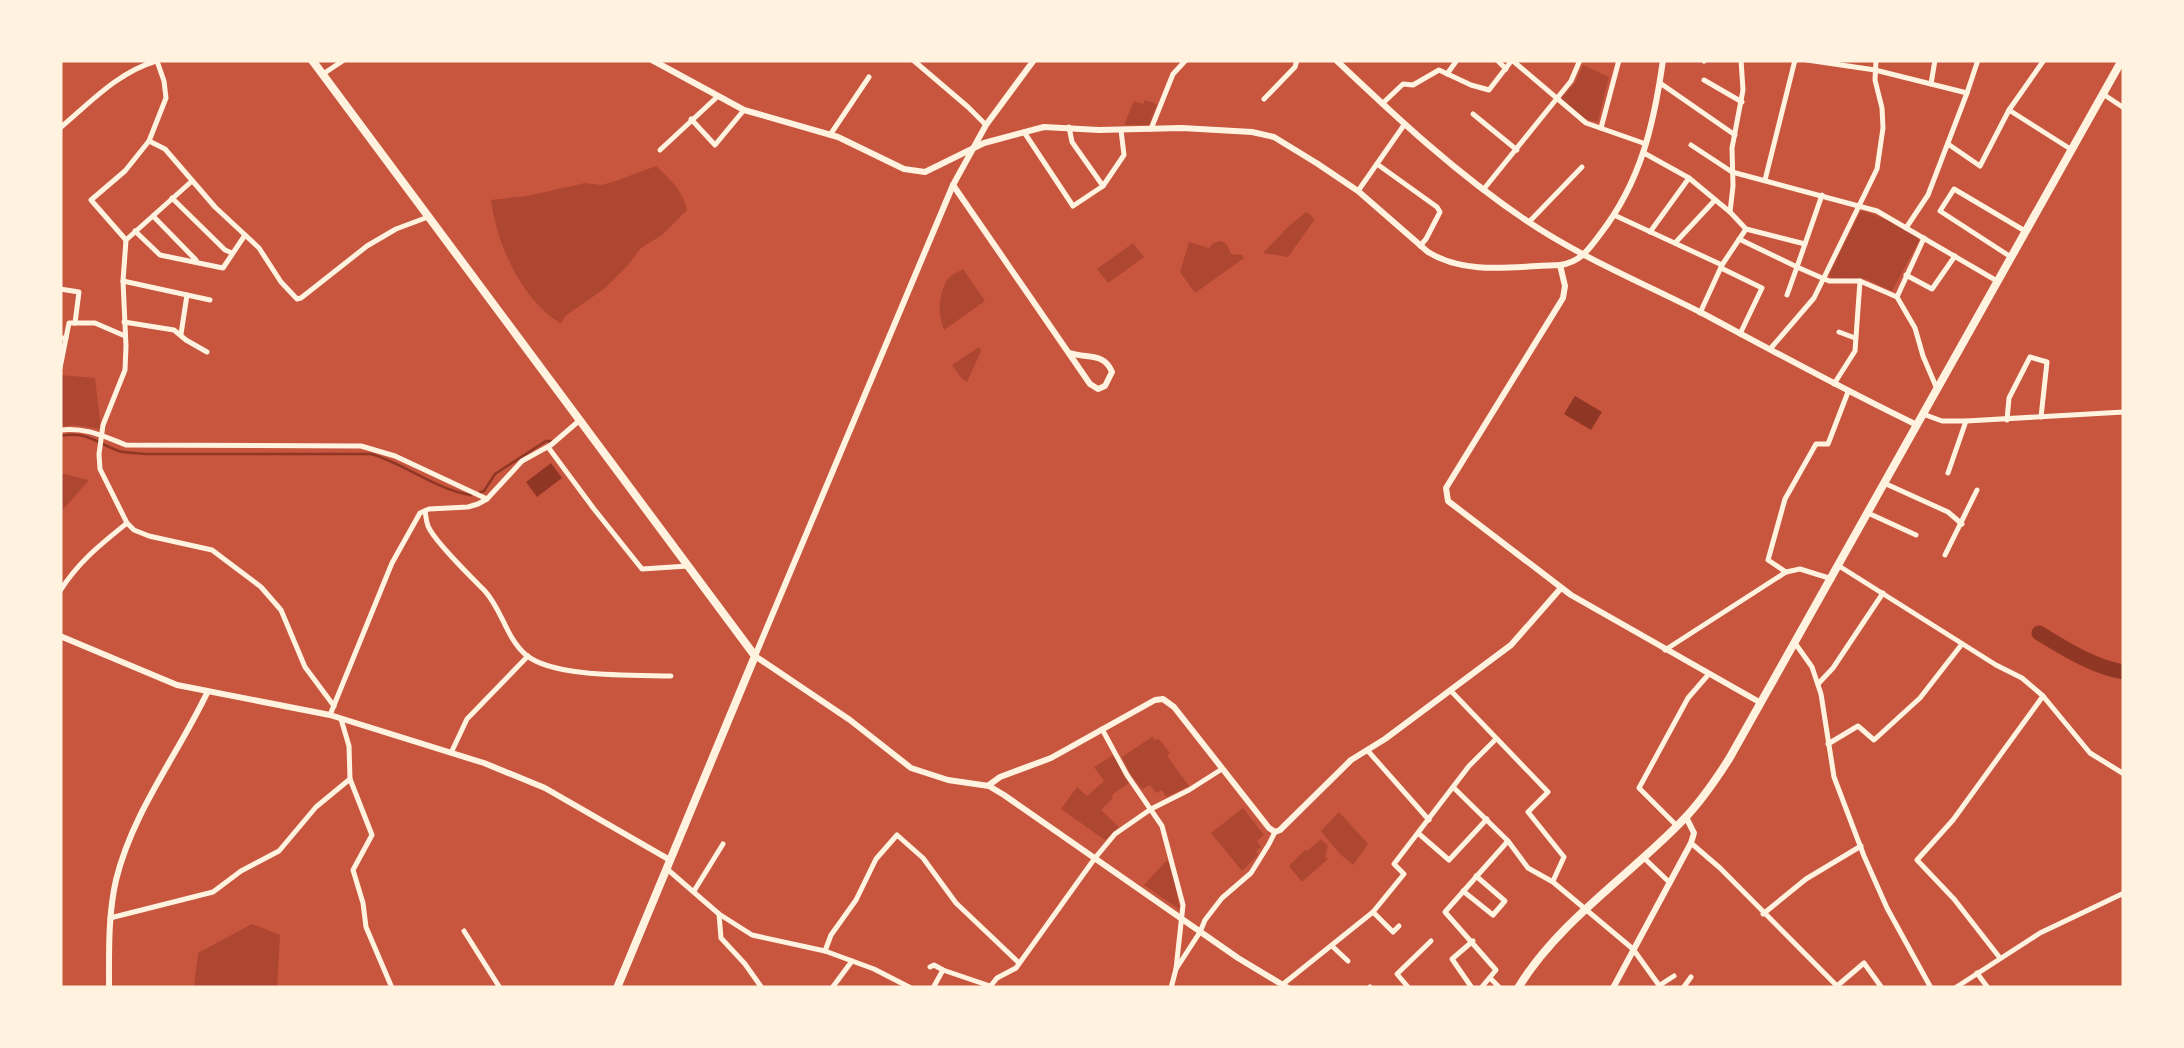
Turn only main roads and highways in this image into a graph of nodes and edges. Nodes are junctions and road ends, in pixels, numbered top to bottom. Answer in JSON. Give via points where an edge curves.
{"nodes":[{"id":1,"x":312,"y":60,"type":"edge"},
{"id":2,"x":2122,"y":60,"type":"edge"},
{"id":3,"x":617,"y":988,"type":"edge"},
{"id":4,"x":1518,"y":988,"type":"edge"}],
"edges":[{"from":1,"to":3,"type":"main road","via":[[755,656]]},
{"from":2,"to":4,"type":"main road","via":[[1730,760],[1686,817],[1585,910]]}]}
